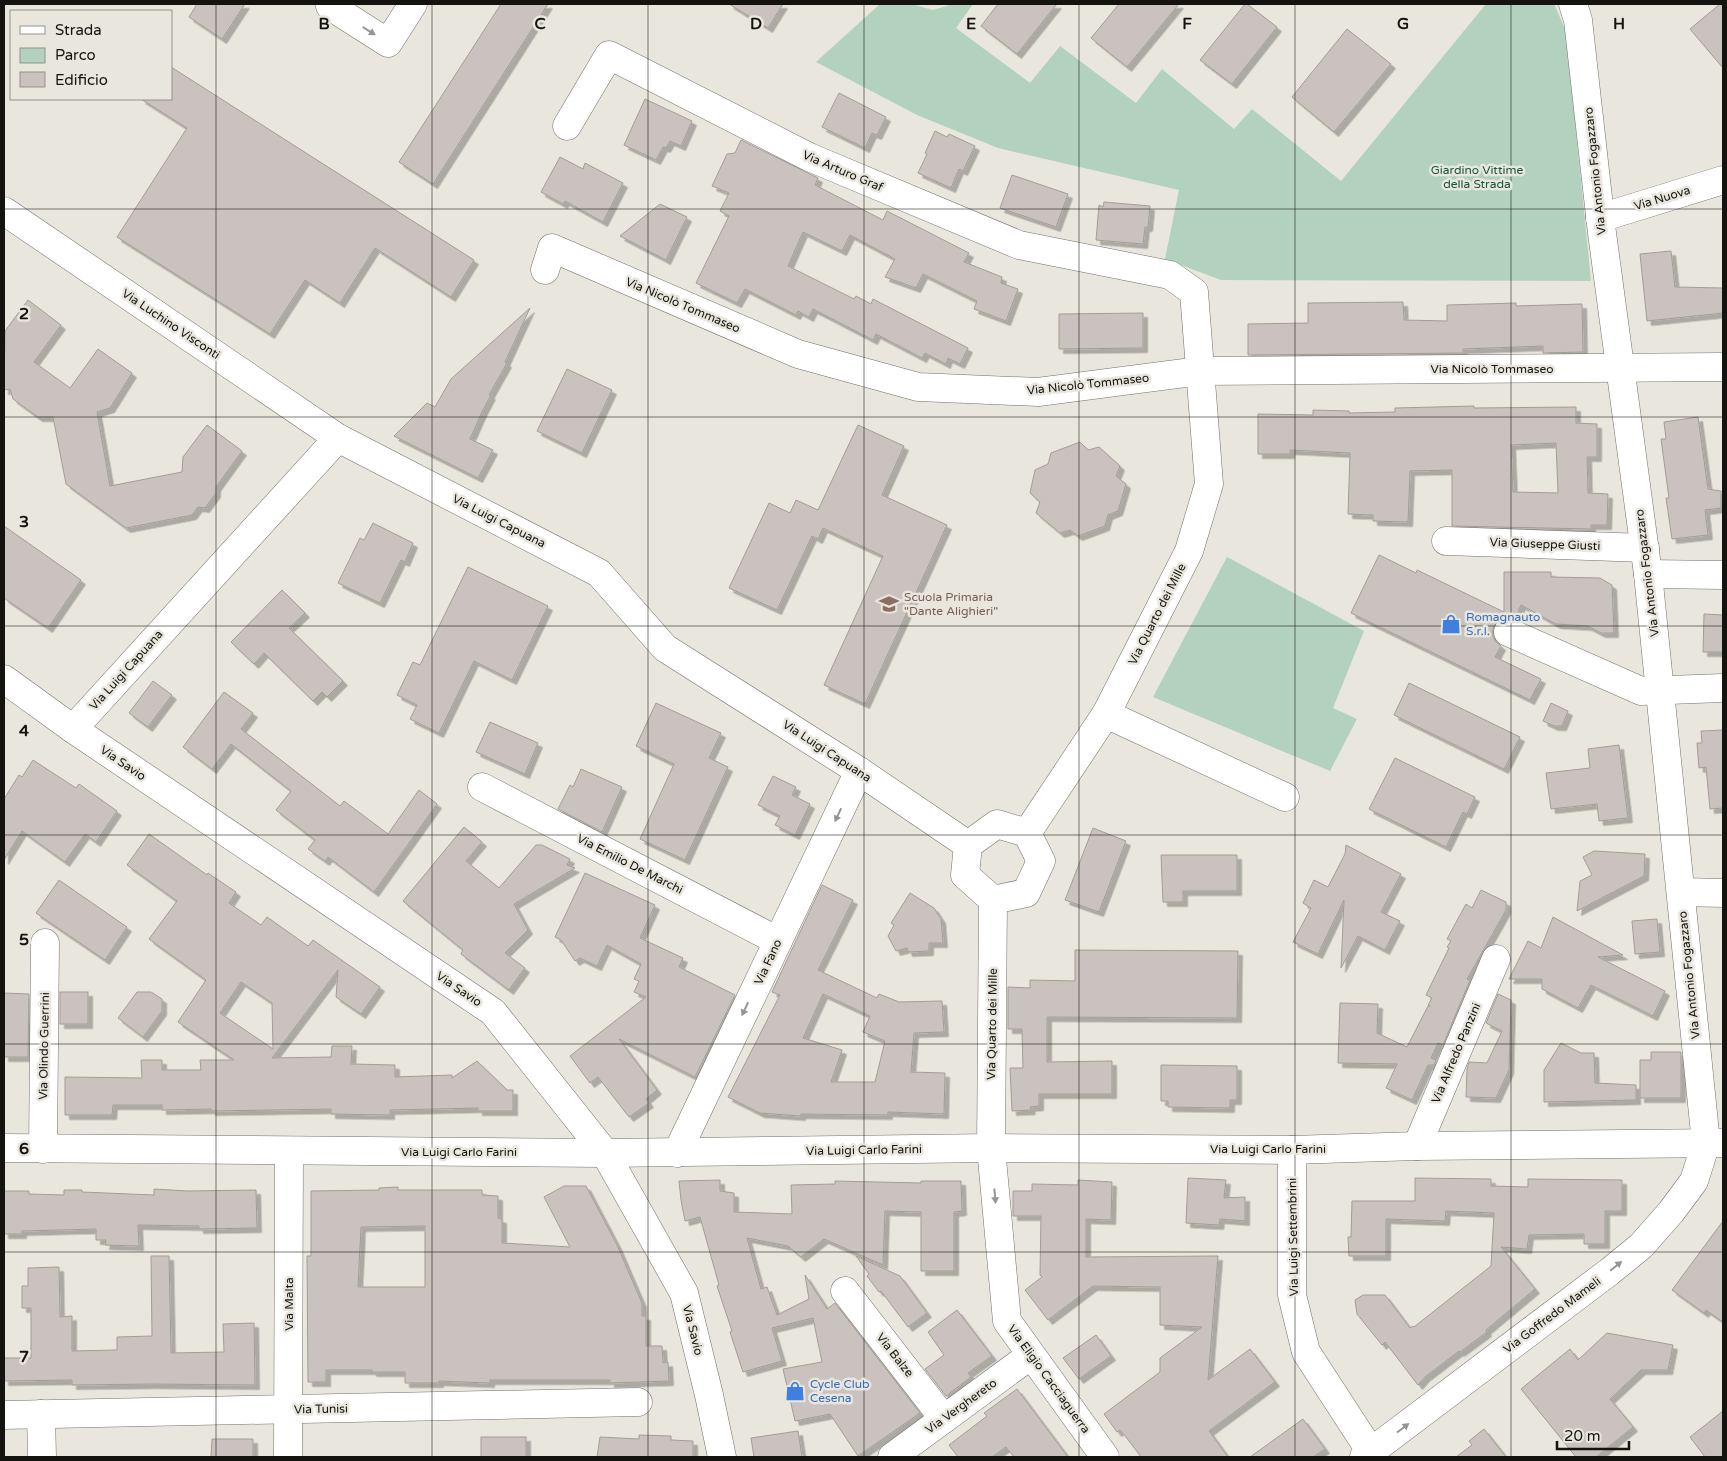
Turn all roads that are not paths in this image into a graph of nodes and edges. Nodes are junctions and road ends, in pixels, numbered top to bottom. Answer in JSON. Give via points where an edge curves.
{"nodes":[{"id":1,"x":331,"y":4,"type":"edge"},
{"id":2,"x":413,"y":4,"type":"edge"},
{"id":3,"x":1573,"y":4,"type":"edge"},
{"id":4,"x":567,"y":126,"type":"dead end"},
{"id":5,"x":1723,"y":180,"type":"edge"},
{"id":6,"x":4,"y":211,"type":"edge"},
{"id":7,"x":1600,"y":218,"type":"junction"},
{"id":8,"x":548,"y":259,"type":"dead end"},
{"id":9,"x":1170,"y":276,"type":"joint"},
{"id":10,"x":1723,"y":367,"type":"edge"},
{"id":11,"x":1621,"y":369,"type":"junction"},
{"id":12,"x":1200,"y":371,"type":"junction"},
{"id":13,"x":338,"y":438,"type":"junction"},
{"id":14,"x":1446,"y":541,"type":"dead end"},
{"id":15,"x":1644,"y":548,"type":"junction"},
{"id":16,"x":1648,"y":574,"type":"junction"},
{"id":17,"x":1723,"y":575,"type":"edge"},
{"id":18,"x":1508,"y":632,"type":"dead end"},
{"id":19,"x":4,"y":679,"type":"edge"},
{"id":20,"x":1723,"y":688,"type":"edge"},
{"id":21,"x":1660,"y":689,"type":"junction"},
{"id":22,"x":1106,"y":714,"type":"junction"},
{"id":23,"x":73,"y":728,"type":"junction"},
{"id":24,"x":859,"y":771,"type":"junction"},
{"id":25,"x":482,"y":787,"type":"dead end"},
{"id":26,"x":1285,"y":796,"type":"dead end"},
{"id":27,"x":1027,"y":833,"type":"junction"},
{"id":28,"x":968,"y":845,"type":"junction"},
{"id":29,"x":1681,"y":892,"type":"junction"},
{"id":30,"x":1723,"y":893,"type":"edge"},
{"id":31,"x":993,"y":900,"type":"junction"},
{"id":32,"x":778,"y":941,"type":"junction"},
{"id":33,"x":45,"y":943,"type":"dead end"},
{"id":34,"x":1496,"y":960,"type":"dead end"},
{"id":35,"x":1715,"y":1143,"type":"edge"},
{"id":36,"x":1417,"y":1146,"type":"junction"},
{"id":37,"x":4,"y":1148,"type":"edge"},
{"id":38,"x":990,"y":1148,"type":"junction"},
{"id":39,"x":43,"y":1149,"type":"junction"},
{"id":40,"x":1292,"y":1150,"type":"junction"},
{"id":41,"x":289,"y":1151,"type":"junction"},
{"id":42,"x":605,"y":1153,"type":"junction"},
{"id":43,"x":677,"y":1153,"type":"junction"},
{"id":44,"x":845,"y":1291,"type":"dead end"},
{"id":45,"x":1031,"y":1355,"type":"junction"},
{"id":46,"x":638,"y":1402,"type":"dead end"},
{"id":47,"x":288,"y":1410,"type":"junction"},
{"id":48,"x":41,"y":1414,"type":"junction"},
{"id":49,"x":4,"y":1415,"type":"edge"},
{"id":50,"x":944,"y":1419,"type":"junction"},
{"id":51,"x":1368,"y":1455,"type":"edge"},
{"id":52,"x":42,"y":1457,"type":"edge"},
{"id":53,"x":288,"y":1457,"type":"edge"},
{"id":54,"x":722,"y":1457,"type":"edge"},
{"id":55,"x":892,"y":1457,"type":"edge"},
{"id":56,"x":1105,"y":1457,"type":"edge"}],
"edges":[{"from":1,"to":2,"type":"street","one_way":true,"via":[[388,43]]},
{"from":3,"to":7,"type":"street","name":"Via Antonio Fogazzaro","via":[[1578,20]]},
{"from":4,"to":9,"type":"street","name":"Via Arturo Graf","via":[[609,55],[809,157],[1018,245]]},
{"from":5,"to":7,"type":"street","name":"Via Nuova"},
{"from":6,"to":13,"type":"street","name":"Via Luchino Visconti"},
{"from":7,"to":11,"type":"street","name":"Via Antonio Fogazzaro"},
{"from":8,"to":12,"type":"street","name":"Via Nicolò Tommaseo","via":[[664,309],[798,354],[918,387],[1038,392]]},
{"from":9,"to":12,"type":"street","name":"Via Quarto dei Mille","via":[[1194,292]]},
{"from":10,"to":11,"type":"street","name":"Via Nicolò Tommaseo"},
{"from":11,"to":12,"type":"street","name":"Via Nicolò Tommaseo"},
{"from":11,"to":15,"type":"street","name":"Via Antonio Fogazzaro"},
{"from":12,"to":22,"type":"street","name":"Via Quarto dei Mille","via":[[1213,503]]},
{"from":13,"to":23,"type":"street","name":"Via Luigi Capuana"},
{"from":13,"to":24,"type":"street","name":"Via Luigi Capuana","via":[[599,573],[664,648]]},
{"from":14,"to":15,"type":"street","name":"Via Giuseppe Giusti"},
{"from":15,"to":16,"type":"street","name":"Via Antonio Fogazzaro"},
{"from":16,"to":17,"type":"street"},
{"from":16,"to":21,"type":"street","name":"Via Antonio Fogazzaro"},
{"from":18,"to":21,"type":"street","via":[[1641,691]]},
{"from":19,"to":23,"type":"street","name":"Via Savio"},
{"from":20,"to":21,"type":"street"},
{"from":21,"to":29,"type":"street","name":"Via Antonio Fogazzaro"},
{"from":22,"to":26,"type":"street"},
{"from":22,"to":27,"type":"street","name":"Via Quarto dei Mille"},
{"from":23,"to":42,"type":"street","name":"Via Savio","via":[[493,1012]]},
{"from":24,"to":28,"type":"street","name":"Via Luigi Capuana"},
{"from":24,"to":32,"type":"street","name":"Via Fano","one_way":true},
{"from":25,"to":32,"type":"street","name":"Via Emilio De Marchi"},
{"from":27,"to":28,"type":"street","via":[[997,824]]},
{"from":27,"to":31,"type":"street","via":[[1041,861],[1026,893]]},
{"from":28,"to":31,"type":"street","via":[[966,875]]},
{"from":29,"to":30,"type":"street"},
{"from":29,"to":35,"type":"street","name":"Via Antonio Fogazzaro"},
{"from":31,"to":38,"type":"street","name":"Via Quarto dei Mille"},
{"from":32,"to":43,"type":"street","name":"Via Fano","one_way":true},
{"from":33,"to":39,"type":"street","name":"Via Olindo Guerrini"},
{"from":34,"to":36,"type":"street","name":"Via Alfredo Panzini"},
{"from":35,"to":36,"type":"street","name":"Via Luigi Carlo Farini"},
{"from":51,"to":35,"type":"street","name":"Via Goffredo Mameli","one_way":true,"via":[[1641,1246],[1694,1181]]},
{"from":36,"to":40,"type":"street","name":"Via Luigi Carlo Farini"},
{"from":37,"to":39,"type":"street","name":"Via Luigi Carlo Farini"},
{"from":38,"to":40,"type":"street","name":"Via Luigi Carlo Farini"},
{"from":38,"to":43,"type":"street","name":"Via Luigi Carlo Farini"},
{"from":38,"to":45,"type":"street","name":"Via Eligio Cacciaguerra","one_way":true,"via":[[1007,1321]]},
{"from":39,"to":41,"type":"street","name":"Via Luigi Carlo Farini"},
{"from":40,"to":51,"type":"street","name":"Via Luigi Settembrini","via":[[1292,1295],[1306,1352]]},
{"from":41,"to":42,"type":"street","name":"Via Luigi Carlo Farini"},
{"from":41,"to":47,"type":"street","name":"Via Malta"},
{"from":42,"to":43,"type":"street","name":"Via Luigi Carlo Farini"},
{"from":42,"to":54,"type":"street","name":"Via Savio","via":[[684,1294]]},
{"from":44,"to":50,"type":"street","name":"Via Balze"},
{"from":45,"to":50,"type":"street","name":"Via Verghereto"},
{"from":45,"to":56,"type":"street","name":"Via Eligio Cacciaguerra"},
{"from":46,"to":47,"type":"street","name":"Via Tunisi"},
{"from":47,"to":48,"type":"street","name":"Via Tunisi"},
{"from":47,"to":53,"type":"street","name":"Via Malta"},
{"from":48,"to":49,"type":"street","name":"Via Tunisi"},
{"from":48,"to":52,"type":"street"},
{"from":50,"to":55,"type":"street","name":"Via Verghereto"}]}
